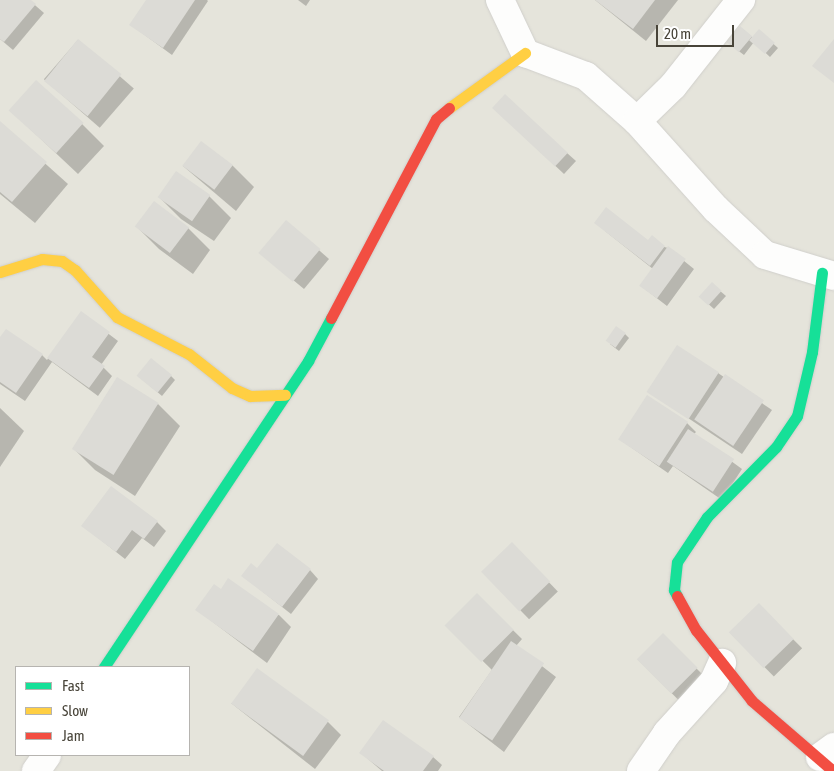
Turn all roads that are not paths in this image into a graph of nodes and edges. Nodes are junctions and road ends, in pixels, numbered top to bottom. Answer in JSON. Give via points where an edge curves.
{"nodes":[{"id":1,"x":500,"y":0,"type":"edge"},
{"id":2,"x":740,"y":0,"type":"edge"},
{"id":3,"x":525,"y":53,"type":"junction"},
{"id":4,"x":637,"y":121,"type":"junction"},
{"id":5,"x":0,"y":272,"type":"edge"},
{"id":6,"x":828,"y":274,"type":"edge"},
{"id":7,"x":285,"y":395,"type":"junction"},
{"id":8,"x":722,"y":663,"type":"junction"},
{"id":9,"x":105,"y":666,"type":"edge"},
{"id":10,"x":46,"y":756,"type":"edge"},
{"id":11,"x":829,"y":758,"type":"edge"},
{"id":12,"x":36,"y":771,"type":"edge"},
{"id":13,"x":641,"y":771,"type":"edge"}],
"edges":[{"from":1,"to":3,"type":"street"},
{"from":2,"to":4,"type":"street","via":[[673,86]]},
{"from":3,"to":4,"type":"street","via":[[586,76]]},
{"from":3,"to":7,"type":"street","via":[[478,84],[436,118],[308,361]]},
{"from":4,"to":6,"type":"street","via":[[716,209],[765,255]]},
{"from":5,"to":7,"type":"street","via":[[42,259],[62,261],[75,270],[117,317],[188,354],[232,388],[250,396]]},
{"from":6,"to":8,"type":"street","via":[[798,416],[776,447],[708,517],[677,562],[674,590],[696,630]]},
{"from":7,"to":9,"type":"street"},
{"from":8,"to":11,"type":"street","via":[[752,701]]},
{"from":8,"to":13,"type":"street","via":[[714,681],[667,733]]},
{"from":10,"to":12,"type":"street"}]}
